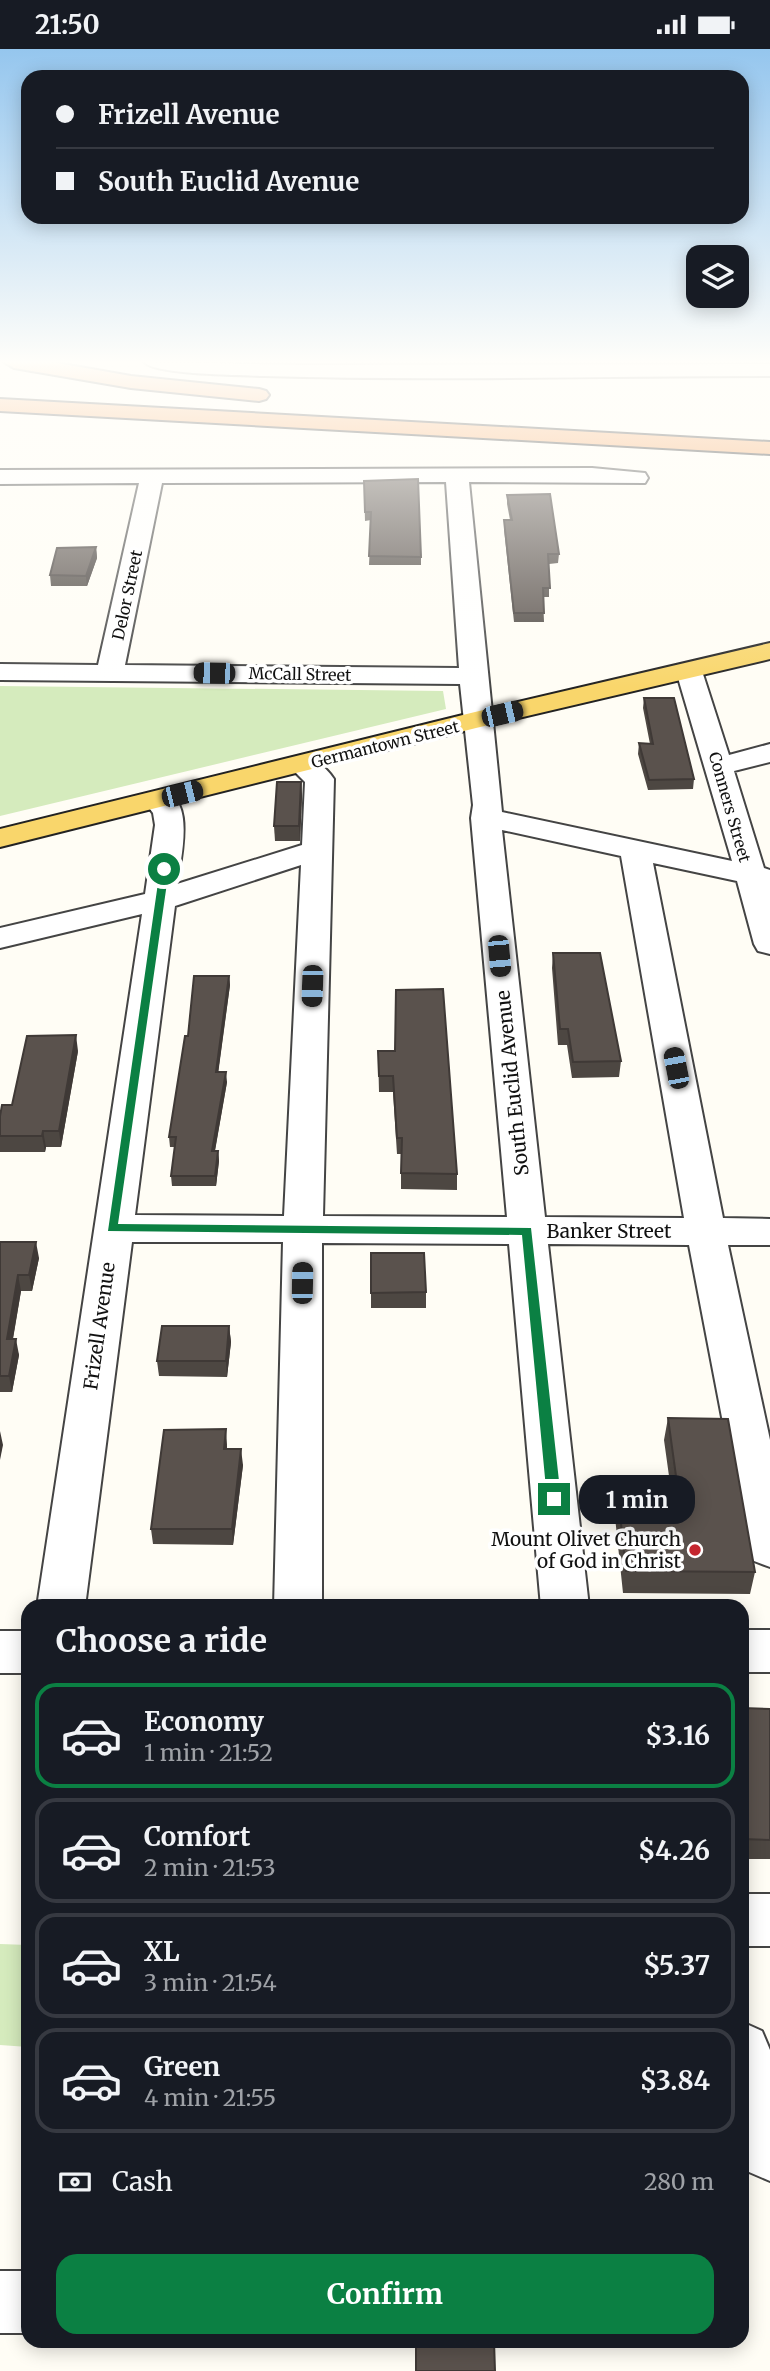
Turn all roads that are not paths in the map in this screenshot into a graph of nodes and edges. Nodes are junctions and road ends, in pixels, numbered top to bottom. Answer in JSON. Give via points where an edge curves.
{"nodes":[{"id":1,"x":152,"y":476,"type":"junction"},
{"id":2,"x":457,"y":476,"type":"junction"},
{"id":3,"x":0,"y":477,"type":"edge"},
{"id":4,"x":636,"y":478,"type":"dead end"},
{"id":5,"x":770,"y":651,"type":"edge"},
{"id":6,"x":689,"y":671,"type":"junction"},
{"id":7,"x":0,"y":672,"type":"edge"},
{"id":8,"x":110,"y":672,"type":"junction"},
{"id":9,"x":475,"y":676,"type":"junction"},
{"id":10,"x":475,"y":720,"type":"junction"},
{"id":11,"x":770,"y":753,"type":"edge"},
{"id":12,"x":302,"y":765,"type":"junction"},
{"id":13,"x":718,"y":766,"type":"junction"},
{"id":14,"x":158,"y":800,"type":"junction"},
{"id":15,"x":486,"y":818,"type":"junction"},
{"id":16,"x":736,"y":822,"type":"junction"},
{"id":17,"x":770,"y":825,"type":"edge"},
{"id":18,"x":0,"y":838,"type":"edge"},
{"id":19,"x":317,"y":850,"type":"junction"},
{"id":20,"x":635,"y":850,"type":"junction"},
{"id":21,"x":760,"y":877,"type":"edge"},
{"id":22,"x":160,"y":900,"type":"junction"},
{"id":23,"x":0,"y":938,"type":"edge"},
{"id":24,"x":770,"y":944,"type":"edge"},
{"id":25,"x":112,"y":1228,"type":"junction"},
{"id":26,"x":303,"y":1229,"type":"junction"},
{"id":27,"x":527,"y":1231,"type":"junction"},
{"id":28,"x":706,"y":1232,"type":"junction"},
{"id":29,"x":770,"y":1232,"type":"edge"},
{"id":30,"x":770,"y":1548,"type":"edge"},
{"id":31,"x":62,"y":1599,"type":"edge"},
{"id":32,"x":298,"y":1599,"type":"edge"},
{"id":33,"x":564,"y":1599,"type":"edge"},
{"id":34,"x":749,"y":1651,"type":"edge"},
{"id":35,"x":770,"y":1651,"type":"edge"},
{"id":36,"x":0,"y":1652,"type":"edge"},
{"id":37,"x":21,"y":1652,"type":"edge"},
{"id":38,"x":749,"y":1920,"type":"edge"},
{"id":39,"x":770,"y":1920,"type":"edge"},
{"id":40,"x":749,"y":2071,"type":"edge"},
{"id":41,"x":770,"y":2151,"type":"edge"},
{"id":42,"x":0,"y":2302,"type":"edge"},
{"id":43,"x":21,"y":2302,"type":"edge"}],
"edges":[{"from":1,"to":2,"type":"street"},
{"from":1,"to":3,"type":"street"},
{"from":1,"to":8,"type":"street","name":"Delor Street"},
{"from":2,"to":4,"type":"street"},
{"from":2,"to":9,"type":"street","name":"South Euclid Avenue"},
{"from":5,"to":6,"type":"main road","name":"Germantown Street"},
{"from":6,"to":10,"type":"main road","name":"Germantown Street"},
{"from":6,"to":13,"type":"street","name":"Conners Street"},
{"from":7,"to":8,"type":"street","name":"McCall Street"},
{"from":8,"to":9,"type":"street","name":"McCall Street"},
{"from":9,"to":10,"type":"street","name":"South Euclid Avenue"},
{"from":10,"to":12,"type":"main road","name":"Germantown Street"},
{"from":10,"to":15,"type":"street","name":"South Euclid Avenue"},
{"from":11,"to":13,"type":"street"},
{"from":12,"to":14,"type":"main road","name":"Germantown Street"},
{"from":12,"to":19,"type":"street","via":[[320,779]]},
{"from":13,"to":16,"type":"street","name":"Conners Street"},
{"from":14,"to":18,"type":"main road","name":"Germantown Street"},
{"from":14,"to":22,"type":"street","name":"Frizell Avenue","via":[[168,812],[170,825]]},
{"from":15,"to":20,"type":"street"},
{"from":15,"to":27,"type":"street","name":"South Euclid Avenue"},
{"from":16,"to":17,"type":"street"},
{"from":16,"to":21,"type":"street","name":"Conners Street"},
{"from":19,"to":22,"type":"street"},
{"from":19,"to":26,"type":"street"},
{"from":20,"to":21,"type":"street"},
{"from":20,"to":28,"type":"street"},
{"from":21,"to":24,"type":"street","name":"Conners Street"},
{"from":22,"to":23,"type":"street"},
{"from":22,"to":25,"type":"street","name":"Frizell Avenue"},
{"from":25,"to":26,"type":"street","name":"Banker Street"},
{"from":25,"to":31,"type":"street","name":"Frizell Avenue"},
{"from":26,"to":27,"type":"street","name":"Banker Street"},
{"from":26,"to":32,"type":"street"},
{"from":27,"to":28,"type":"street","name":"Banker Street"},
{"from":27,"to":33,"type":"street","name":"South Euclid Avenue"},
{"from":28,"to":29,"type":"street","name":"Banker Street"},
{"from":28,"to":30,"type":"street"},
{"from":34,"to":35,"type":"street"},
{"from":36,"to":37,"type":"street"},
{"from":38,"to":39,"type":"street"},
{"from":40,"to":41,"type":"street"},
{"from":42,"to":43,"type":"street"}]}
